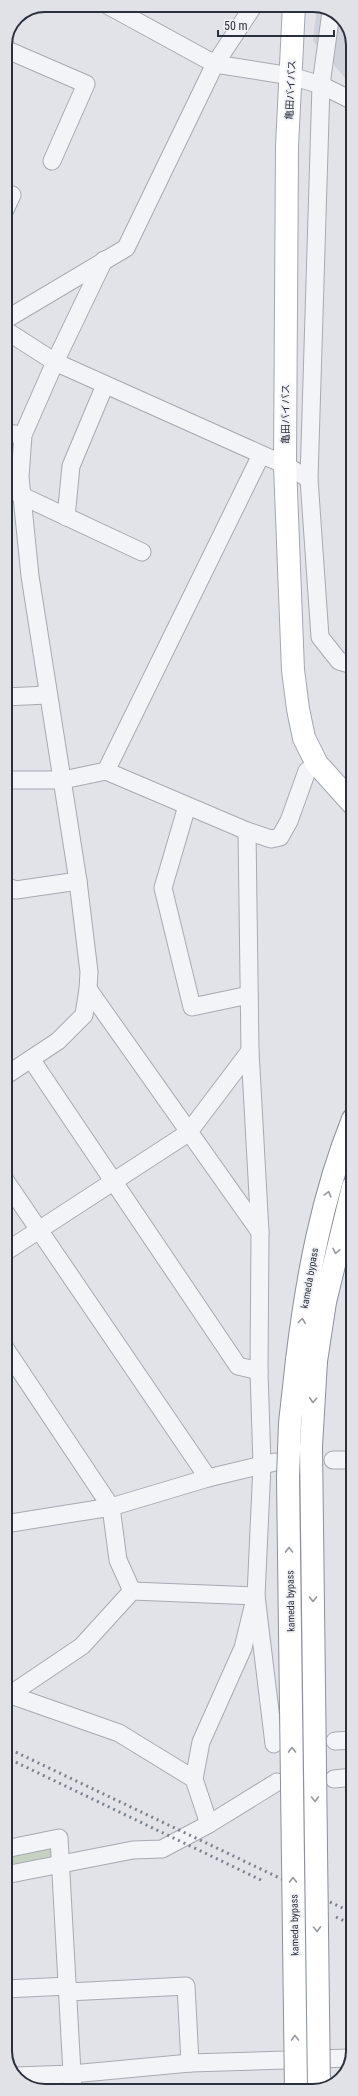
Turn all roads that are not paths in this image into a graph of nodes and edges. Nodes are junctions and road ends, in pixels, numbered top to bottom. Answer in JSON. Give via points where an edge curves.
{"nodes":[{"id":1,"x":123,"y":12,"type":"edge"},
{"id":2,"x":249,"y":12,"type":"edge"},
{"id":3,"x":294,"y":12,"type":"edge"},
{"id":4,"x":330,"y":18,"type":"edge"},
{"id":5,"x":12,"y":52,"type":"edge"},
{"id":6,"x":215,"y":64,"type":"junction"},
{"id":7,"x":291,"y":76,"type":"junction"},
{"id":8,"x":322,"y":85,"type":"junction"},
{"id":9,"x":346,"y":97,"type":"edge"},
{"id":10,"x":52,"y":161,"type":"dead end"},
{"id":11,"x":104,"y":260,"type":"junction"},
{"id":12,"x":12,"y":316,"type":"edge"},
{"id":13,"x":12,"y":334,"type":"edge"},
{"id":14,"x":55,"y":362,"type":"junction"},
{"id":15,"x":105,"y":385,"type":"junction"},
{"id":16,"x":12,"y":434,"type":"edge"},
{"id":17,"x":23,"y":435,"type":"junction"},
{"id":18,"x":261,"y":455,"type":"junction"},
{"id":19,"x":285,"y":465,"type":"junction"},
{"id":20,"x":309,"y":479,"type":"junction"},
{"id":21,"x":20,"y":495,"type":"junction"},
{"id":22,"x":66,"y":517,"type":"junction"},
{"id":23,"x":142,"y":552,"type":"dead end"},
{"id":24,"x":346,"y":663,"type":"edge"},
{"id":25,"x":48,"y":695,"type":"junction"},
{"id":26,"x":12,"y":697,"type":"edge"},
{"id":27,"x":317,"y":764,"type":"junction"},
{"id":28,"x":106,"y":771,"type":"junction"},
{"id":29,"x":12,"y":780,"type":"edge"},
{"id":30,"x":63,"y":780,"type":"junction"},
{"id":31,"x":346,"y":796,"type":"edge"},
{"id":32,"x":187,"y":806,"type":"junction"},
{"id":33,"x":247,"y":831,"type":"junction"},
{"id":34,"x":78,"y":881,"type":"junction"},
{"id":35,"x":12,"y":889,"type":"edge"},
{"id":36,"x":88,"y":989,"type":"junction"},
{"id":37,"x":249,"y":995,"type":"junction"},
{"id":38,"x":250,"y":1051,"type":"junction"},
{"id":39,"x":31,"y":1059,"type":"junction"},
{"id":40,"x":12,"y":1071,"type":"edge"},
{"id":41,"x":188,"y":1133,"type":"junction"},
{"id":42,"x":346,"y":1139,"type":"edge"},
{"id":43,"x":114,"y":1181,"type":"junction"},
{"id":44,"x":12,"y":1190,"type":"edge"},
{"id":45,"x":346,"y":1215,"type":"edge"},
{"id":46,"x":40,"y":1229,"type":"junction"},
{"id":47,"x":260,"y":1232,"type":"junction"},
{"id":48,"x":12,"y":1247,"type":"edge"},
{"id":49,"x":12,"y":1358,"type":"edge"},
{"id":50,"x":307,"y":1360,"type":"junction"},
{"id":51,"x":259,"y":1371,"type":"junction"},
{"id":52,"x":333,"y":1460,"type":"dead end"},
{"id":53,"x":346,"y":1460,"type":"edge"},
{"id":54,"x":268,"y":1463,"type":"junction"},
{"id":55,"x":208,"y":1478,"type":"junction"},
{"id":56,"x":111,"y":1507,"type":"junction"},
{"id":57,"x":12,"y":1523,"type":"edge"},
{"id":58,"x":132,"y":1591,"type":"junction"},
{"id":59,"x":256,"y":1596,"type":"junction"},
{"id":60,"x":12,"y":1691,"type":"edge"},
{"id":61,"x":12,"y":1697,"type":"edge"},
{"id":62,"x":346,"y":1740,"type":"edge"},
{"id":63,"x":335,"y":1741,"type":"dead end"},
{"id":64,"x":274,"y":1744,"type":"dead end"},
{"id":65,"x":346,"y":1778,"type":"edge"},
{"id":66,"x":194,"y":1779,"type":"junction"},
{"id":67,"x":334,"y":1779,"type":"dead end"},
{"id":68,"x":277,"y":1782,"type":"dead end"},
{"id":69,"x":209,"y":1824,"type":"junction"},
{"id":70,"x":12,"y":1848,"type":"edge"},
{"id":71,"x":60,"y":1864,"type":"junction"},
{"id":72,"x":12,"y":1874,"type":"edge"},
{"id":73,"x":12,"y":1989,"type":"edge"},
{"id":74,"x":68,"y":1989,"type":"junction"},
{"id":75,"x":345,"y":2058,"type":"edge"},
{"id":76,"x":190,"y":2063,"type":"junction"},
{"id":77,"x":72,"y":2074,"type":"junction"},
{"id":78,"x":23,"y":2076,"type":"edge"},
{"id":79,"x":319,"y":2083,"type":"edge"},
{"id":80,"x":73,"y":2084,"type":"edge"},
{"id":81,"x":296,"y":2084,"type":"edge"}],
"edges":[{"from":1,"to":6,"type":"street"},
{"from":2,"to":6,"type":"street"},
{"from":3,"to":7,"type":"main road","name":"亀田バイパス"},
{"from":4,"to":8,"type":"street"},
{"from":5,"to":10,"type":"street","via":[[86,84]]},
{"from":6,"to":7,"type":"street"},
{"from":6,"to":11,"type":"street","via":[[126,248]]},
{"from":7,"to":8,"type":"street"},
{"from":7,"to":19,"type":"main road","name":"亀田バイパス","via":[[287,146]]},
{"from":8,"to":9,"type":"street"},
{"from":8,"to":20,"type":"street"},
{"from":11,"to":12,"type":"street"},
{"from":11,"to":14,"type":"street"},
{"from":13,"to":14,"type":"street"},
{"from":14,"to":15,"type":"street"},
{"from":14,"to":17,"type":"street"},
{"from":15,"to":18,"type":"street"},
{"from":15,"to":22,"type":"street","via":[[71,466]]},
{"from":16,"to":17,"type":"street"},
{"from":17,"to":21,"type":"street"},
{"from":18,"to":19,"type":"street"},
{"from":18,"to":28,"type":"street"},
{"from":19,"to":20,"type":"street"},
{"from":19,"to":27,"type":"main road","name":"亀田バイパス","via":[[293,670],[304,738]]},
{"from":20,"to":24,"type":"street","via":[[320,637],[339,661]]},
{"from":21,"to":22,"type":"street"},
{"from":21,"to":25,"type":"street"},
{"from":22,"to":23,"type":"street"},
{"from":25,"to":26,"type":"street"},
{"from":25,"to":30,"type":"street"},
{"from":27,"to":31,"type":"main road","name":"亀田バイパス"},
{"from":27,"to":33,"type":"street","via":[[307,771],[289,821],[280,837],[271,839]]},
{"from":28,"to":30,"type":"street"},
{"from":28,"to":32,"type":"street"},
{"from":29,"to":30,"type":"street"},
{"from":30,"to":34,"type":"street"},
{"from":32,"to":33,"type":"street"},
{"from":32,"to":37,"type":"street","via":[[163,888],[192,1008]]},
{"from":33,"to":37,"type":"street"},
{"from":34,"to":35,"type":"street"},
{"from":34,"to":36,"type":"street","via":[[89,972]]},
{"from":36,"to":39,"type":"street","via":[[84,1015],[58,1041]]},
{"from":36,"to":41,"type":"street"},
{"from":37,"to":38,"type":"street"},
{"from":38,"to":41,"type":"street"},
{"from":38,"to":47,"type":"street"},
{"from":39,"to":40,"type":"street"},
{"from":39,"to":43,"type":"street"},
{"from":41,"to":43,"type":"street"},
{"from":41,"to":47,"type":"street"},
{"from":50,"to":42,"type":"main road","name":"kameda bypass","one_way":true,"via":[[304,1304],[316,1239]]},
{"from":43,"to":46,"type":"street"},
{"from":43,"to":51,"type":"street","via":[[238,1366]]},
{"from":44,"to":46,"type":"street"},
{"from":45,"to":50,"type":"main road","name":"kameda bypass","one_way":true},
{"from":46,"to":48,"type":"street"},
{"from":46,"to":55,"type":"street"},
{"from":47,"to":51,"type":"street"},
{"from":49,"to":56,"type":"street"},
{"from":50,"to":79,"type":"main road","name":"kameda bypass","one_way":true,"bridge":true,"via":[[311,1446]]},
{"from":81,"to":50,"type":"main road","name":"kameda bypass","one_way":true,"bridge":true,"via":[[288,1477],[290,1423]]},
{"from":51,"to":54,"type":"street"},
{"from":52,"to":53,"type":"street"},
{"from":54,"to":55,"type":"street"},
{"from":54,"to":59,"type":"street"},
{"from":55,"to":56,"type":"street"},
{"from":56,"to":57,"type":"street"},
{"from":56,"to":58,"type":"street","via":[[118,1560]]},
{"from":58,"to":59,"type":"street"},
{"from":58,"to":60,"type":"street","via":[[82,1646]]},
{"from":59,"to":64,"type":"street"},
{"from":59,"to":66,"type":"street","via":[[243,1648],[200,1742]]},
{"from":61,"to":66,"type":"street","via":[[119,1733]]},
{"from":62,"to":63,"type":"street"},
{"from":65,"to":67,"type":"street"},
{"from":66,"to":69,"type":"street"},
{"from":68,"to":69,"type":"street"},
{"from":69,"to":71,"type":"street","via":[[162,1849],[133,1850]]},
{"from":70,"to":71,"type":"street","via":[[59,1838]]},
{"from":71,"to":72,"type":"street"},
{"from":71,"to":74,"type":"street"},
{"from":73,"to":74,"type":"street"},
{"from":74,"to":76,"type":"street","via":[[186,1986]]},
{"from":74,"to":77,"type":"street"},
{"from":75,"to":76,"type":"street"},
{"from":76,"to":77,"type":"street"},
{"from":77,"to":78,"type":"street"},
{"from":77,"to":80,"type":"street"}]}
